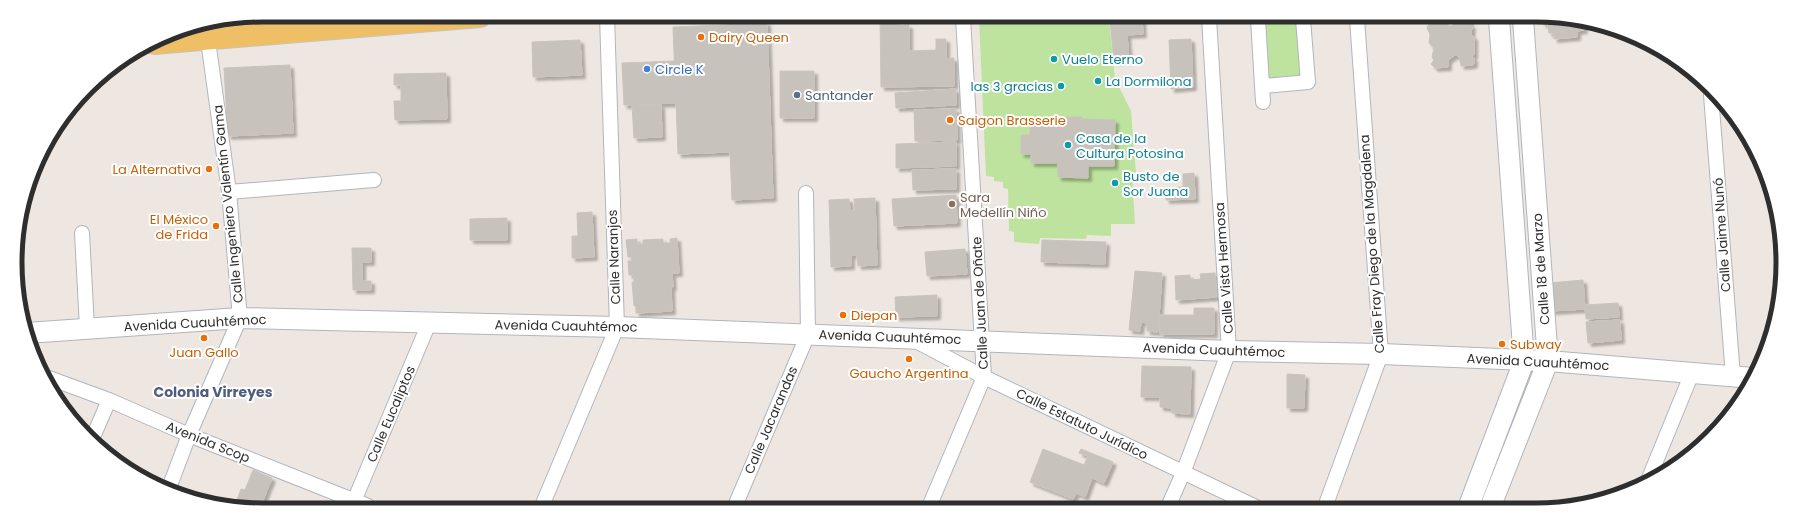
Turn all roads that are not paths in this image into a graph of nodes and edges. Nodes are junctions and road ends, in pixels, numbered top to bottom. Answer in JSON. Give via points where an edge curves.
{"nodes":[{"id":1,"x":339,"y":22,"type":"edge"},
{"id":2,"x":607,"y":22,"type":"edge"},
{"id":3,"x":963,"y":22,"type":"edge"},
{"id":4,"x":1209,"y":22,"type":"edge"},
{"id":5,"x":1258,"y":22,"type":"edge"},
{"id":6,"x":1303,"y":22,"type":"edge"},
{"id":7,"x":1357,"y":22,"type":"edge"},
{"id":8,"x":1499,"y":22,"type":"edge"},
{"id":9,"x":1523,"y":22,"type":"edge"},
{"id":10,"x":207,"y":32,"type":"edge"},
{"id":11,"x":173,"y":39,"type":"edge"},
{"id":12,"x":1264,"y":86,"type":"junction"},
{"id":13,"x":1711,"y":98,"type":"edge"},
{"id":14,"x":1263,"y":102,"type":"dead end"},
{"id":15,"x":374,"y":180,"type":"dead end"},
{"id":16,"x":229,"y":192,"type":"junction"},
{"id":17,"x":806,"y":193,"type":"dead end"},
{"id":18,"x":82,"y":233,"type":"dead end"},
{"id":19,"x":240,"y":318,"type":"junction"},
{"id":20,"x":429,"y":323,"type":"junction"},
{"id":21,"x":617,"y":327,"type":"junction"},
{"id":22,"x":87,"y":328,"type":"junction"},
{"id":23,"x":33,"y":333,"type":"edge"},
{"id":24,"x":808,"y":334,"type":"junction"},
{"id":25,"x":910,"y":338,"type":"junction"},
{"id":26,"x":982,"y":341,"type":"junction"},
{"id":27,"x":1229,"y":351,"type":"junction"},
{"id":28,"x":1381,"y":354,"type":"junction"},
{"id":29,"x":1524,"y":360,"type":"junction"},
{"id":30,"x":1548,"y":361,"type":"junction"},
{"id":31,"x":1692,"y":373,"type":"junction"},
{"id":32,"x":1733,"y":376,"type":"junction"},
{"id":33,"x":984,"y":377,"type":"junction"},
{"id":34,"x":1747,"y":377,"type":"edge"},
{"id":35,"x":52,"y":379,"type":"edge"},
{"id":36,"x":109,"y":400,"type":"junction"},
{"id":37,"x":94,"y":435,"type":"edge"},
{"id":38,"x":189,"y":435,"type":"junction"},
{"id":39,"x":1183,"y":472,"type":"junction"},
{"id":40,"x":1651,"y":474,"type":"edge"},
{"id":41,"x":170,"y":485,"type":"edge"},
{"id":42,"x":353,"y":503,"type":"edge"},
{"id":43,"x":543,"y":503,"type":"edge"},
{"id":44,"x":736,"y":503,"type":"edge"},
{"id":45,"x":931,"y":503,"type":"edge"},
{"id":46,"x":1170,"y":503,"type":"edge"},
{"id":47,"x":1248,"y":503,"type":"edge"},
{"id":48,"x":1326,"y":503,"type":"edge"},
{"id":49,"x":1470,"y":503,"type":"edge"},
{"id":50,"x":1492,"y":503,"type":"edge"}],
"edges":[{"from":1,"to":10,"type":"main road"},
{"from":2,"to":21,"type":"street","name":"Calle Naranjos"},
{"from":3,"to":26,"type":"street","name":"Calle Juan de Oñate"},
{"from":4,"to":27,"type":"street","name":"Calle Vista Hermosa"},
{"from":5,"to":12,"type":"street"},
{"from":6,"to":12,"type":"street","via":[[1308,82]]},
{"from":7,"to":28,"type":"street","name":"Calle Fray Diego de la Magdalena"},
{"from":8,"to":29,"type":"street","name":"Calle 18 de Marzo"},
{"from":9,"to":30,"type":"street","name":"Calle 18 de Marzo"},
{"from":10,"to":11,"type":"main road"},
{"from":10,"to":16,"type":"street","name":"Calle Ingeniero Valentín Gama"},
{"from":12,"to":14,"type":"street"},
{"from":13,"to":32,"type":"street","name":"Calle Jaime Nunó"},
{"from":15,"to":16,"type":"street"},
{"from":16,"to":19,"type":"street","name":"Calle Ingeniero Valentín Gama"},
{"from":17,"to":24,"type":"street"},
{"from":18,"to":22,"type":"street"},
{"from":19,"to":20,"type":"street","name":"Avenida Cuauhtémoc"},
{"from":19,"to":22,"type":"street","name":"Avenida Cuauhtémoc"},
{"from":19,"to":38,"type":"street","name":"Calle Ingeniero Valentín Gama"},
{"from":20,"to":21,"type":"street","name":"Avenida Cuauhtémoc"},
{"from":20,"to":42,"type":"street","name":"Calle Eucaliptos"},
{"from":21,"to":24,"type":"street","name":"Avenida Cuauhtémoc"},
{"from":21,"to":43,"type":"street","name":"Calle Naranjos"},
{"from":22,"to":23,"type":"street","name":"Avenida Cuauhtémoc"},
{"from":24,"to":25,"type":"street","name":"Avenida Cuauhtémoc"},
{"from":24,"to":44,"type":"street","name":"Calle Jacarandas"},
{"from":25,"to":26,"type":"street","name":"Avenida Cuauhtémoc"},
{"from":25,"to":33,"type":"street","name":"Calle Estatuto Jurídico"},
{"from":26,"to":27,"type":"street","name":"Avenida Cuauhtémoc"},
{"from":26,"to":33,"type":"street","name":"Calle Juan de Oñate"},
{"from":27,"to":28,"type":"street","name":"Avenida Cuauhtémoc"},
{"from":27,"to":39,"type":"street","name":"Calle Vista Hermosa"},
{"from":28,"to":29,"type":"street","name":"Avenida Cuauhtémoc"},
{"from":28,"to":48,"type":"street","name":"Calle Fray Diego de la Magdalena"},
{"from":29,"to":30,"type":"street","name":"Avenida Cuauhtémoc"},
{"from":29,"to":49,"type":"street","name":"Calle 18 de Marzo"},
{"from":30,"to":31,"type":"street","name":"Avenida Cuauhtémoc"},
{"from":30,"to":50,"type":"street","name":"Calle 18 de Marzo"},
{"from":31,"to":32,"type":"street","name":"Avenida Cuauhtémoc"},
{"from":31,"to":40,"type":"street"},
{"from":32,"to":34,"type":"street","name":"Avenida Cuauhtémoc"},
{"from":33,"to":39,"type":"street","name":"Calle Estatuto Jurídico"},
{"from":33,"to":45,"type":"street","name":"Calle Juan de Oñate"},
{"from":35,"to":36,"type":"street","name":"Avenida Scop"},
{"from":36,"to":37,"type":"street"},
{"from":36,"to":38,"type":"street","name":"Avenida Scop"},
{"from":38,"to":41,"type":"street","name":"Calle Ingeniero Valentín Gama"},
{"from":38,"to":42,"type":"street","name":"Avenida Scop"},
{"from":39,"to":46,"type":"street","name":"Calle Vista Hermosa"},
{"from":39,"to":47,"type":"street","name":"Calle Estatuto Jurídico"}]}
